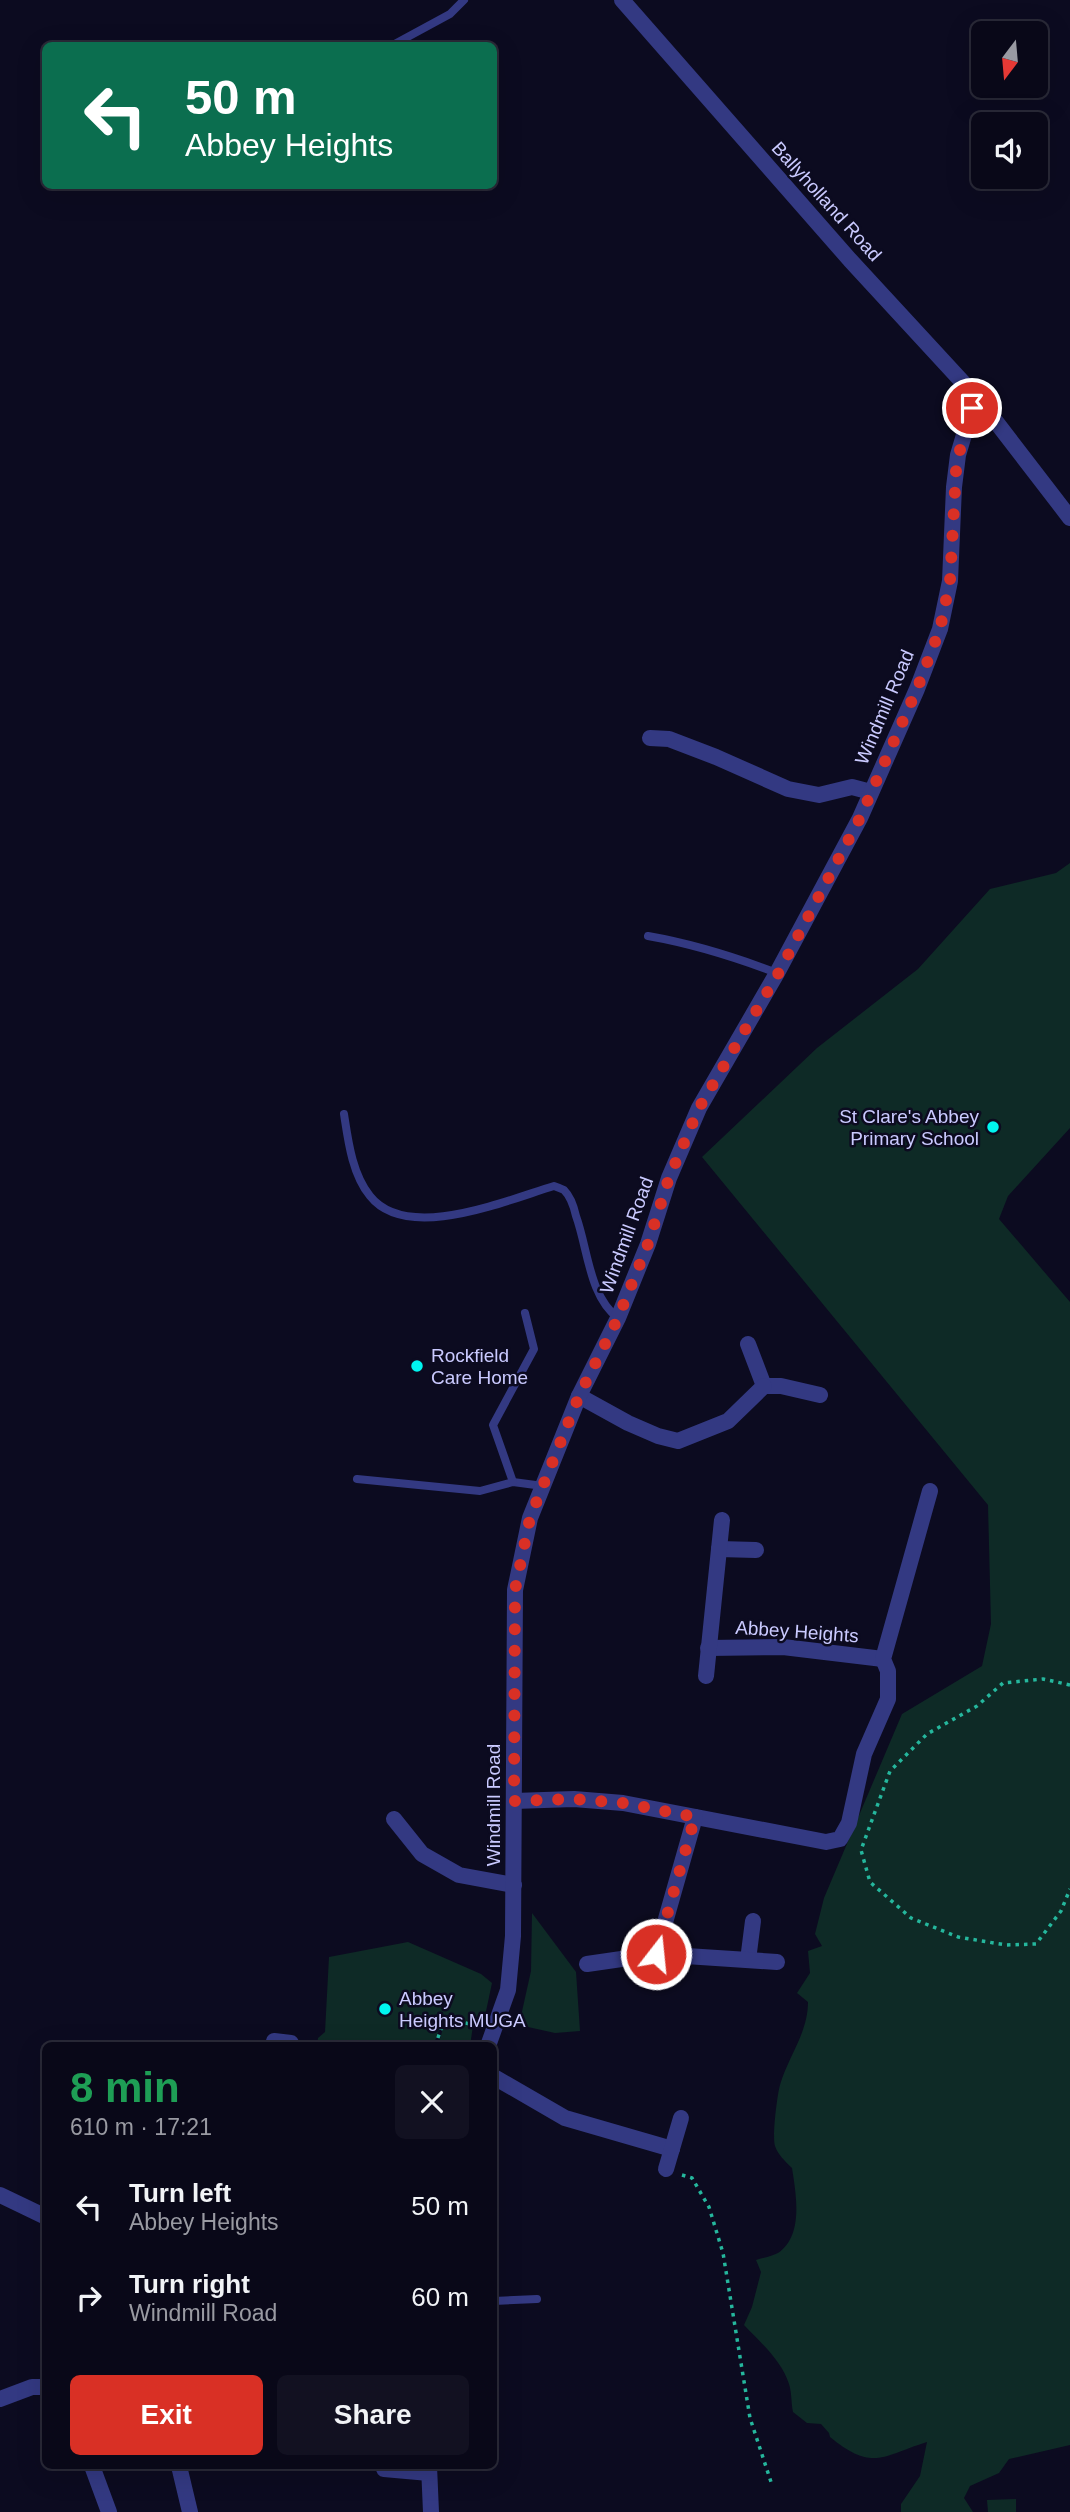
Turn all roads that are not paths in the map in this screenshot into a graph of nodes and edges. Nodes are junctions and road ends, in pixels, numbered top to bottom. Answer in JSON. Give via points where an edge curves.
{"nodes":[{"id":1,"x":464,"y":0,"type":"edge"},
{"id":2,"x":622,"y":0,"type":"edge"},
{"id":3,"x":398,"y":42,"type":"edge"},
{"id":4,"x":980,"y":401,"type":"junction"},
{"id":5,"x":1070,"y":518,"type":"edge"},
{"id":6,"x":650,"y":738,"type":"dead end"},
{"id":7,"x":871,"y":792,"type":"junction"},
{"id":8,"x":648,"y":936,"type":"dead end"},
{"id":9,"x":778,"y":974,"type":"junction"},
{"id":10,"x":344,"y":1114,"type":"dead end"},
{"id":11,"x":525,"y":1313,"type":"dead end"},
{"id":12,"x":618,"y":1318,"type":"junction"},
{"id":13,"x":748,"y":1344,"type":"dead end"},
{"id":14,"x":764,"y":1386,"type":"junction"},
{"id":15,"x":820,"y":1395,"type":"dead end"},
{"id":16,"x":579,"y":1396,"type":"junction"},
{"id":17,"x":357,"y":1479,"type":"dead end"},
{"id":18,"x":513,"y":1482,"type":"junction"},
{"id":19,"x":543,"y":1486,"type":"junction"},
{"id":20,"x":930,"y":1492,"type":"dead end"},
{"id":21,"x":722,"y":1520,"type":"dead end"},
{"id":22,"x":719,"y":1549,"type":"junction"},
{"id":23,"x":756,"y":1550,"type":"dead end"},
{"id":24,"x":708,"y":1648,"type":"junction"},
{"id":25,"x":883,"y":1659,"type":"junction"},
{"id":26,"x":706,"y":1676,"type":"dead end"},
{"id":27,"x":514,"y":1801,"type":"junction"},
{"id":28,"x":695,"y":1817,"type":"junction"},
{"id":29,"x":394,"y":1819,"type":"dead end"},
{"id":30,"x":514,"y":1885,"type":"junction"},
{"id":31,"x":753,"y":1921,"type":"dead end"},
{"id":32,"x":656,"y":1954,"type":"junction"},
{"id":33,"x":748,"y":1960,"type":"junction"},
{"id":34,"x":777,"y":1962,"type":"dead end"},
{"id":35,"x":587,"y":1964,"type":"dead end"},
{"id":36,"x":274,"y":2041,"type":"dead end"},
{"id":37,"x":283,"y":2042,"type":"edge"},
{"id":38,"x":489,"y":2042,"type":"edge"},
{"id":39,"x":497,"y":2079,"type":"edge"},
{"id":40,"x":681,"y":2118,"type":"dead end"},
{"id":41,"x":672,"y":2149,"type":"junction"},
{"id":42,"x":666,"y":2169,"type":"road end"},
{"id":43,"x":0,"y":2195,"type":"edge"},
{"id":44,"x":42,"y":2215,"type":"edge"},
{"id":45,"x":537,"y":2299,"type":"dead end"},
{"id":46,"x":497,"y":2301,"type":"edge"},
{"id":47,"x":42,"y":2386,"type":"edge"},
{"id":48,"x":0,"y":2399,"type":"edge"},
{"id":49,"x":93,"y":2469,"type":"edge"},
{"id":50,"x":180,"y":2469,"type":"edge"},
{"id":51,"x":384,"y":2469,"type":"dead end"},
{"id":52,"x":429,"y":2469,"type":"edge"},
{"id":53,"x":108,"y":2512,"type":"edge"},
{"id":54,"x":190,"y":2512,"type":"edge"},
{"id":55,"x":431,"y":2512,"type":"edge"}],
"edges":[{"from":1,"to":3,"type":"lane","via":[[450,14]]},
{"from":2,"to":4,"type":"street","name":"Ballyholland Road","via":[[849,260]]},
{"from":4,"to":5,"type":"street","name":"Ballyholland Road"},
{"from":4,"to":7,"type":"street","name":"Windmill Road","via":[[972,408],[958,455],[950,581],[940,629]]},
{"from":6,"to":7,"type":"street","via":[[669,739],[788,789],[819,795],[852,787]]},
{"from":7,"to":9,"type":"street","name":"Windmill Road"},
{"from":8,"to":9,"type":"lane","via":[[730,955]]},
{"from":9,"to":12,"type":"street","name":"Windmill Road","via":[[699,1108]]},
{"from":10,"to":12,"type":"lane","via":[[361,1182],[384,1209],[399,1216],[438,1218],[554,1186],[564,1189],[596,1285],[607,1309]]},
{"from":11,"to":18,"type":"lane","via":[[534,1349],[493,1425]]},
{"from":12,"to":16,"type":"street","name":"Windmill Road"},
{"from":13,"to":14,"type":"street"},
{"from":14,"to":15,"type":"street","via":[[781,1385]]},
{"from":14,"to":16,"type":"street","via":[[727,1421],[678,1441],[628,1423]]},
{"from":16,"to":19,"type":"street","name":"Windmill Road"},
{"from":17,"to":18,"type":"lane","via":[[480,1491]]},
{"from":18,"to":19,"type":"lane"},
{"from":19,"to":27,"type":"street","name":"Windmill Road","via":[[530,1518],[515,1590]]},
{"from":20,"to":25,"type":"street","name":"Abbey Heights"},
{"from":21,"to":22,"type":"street","name":"Abbey Heights"},
{"from":22,"to":23,"type":"street"},
{"from":22,"to":24,"type":"street","name":"Abbey Heights"},
{"from":24,"to":25,"type":"street","name":"Abbey Heights","via":[[783,1647]]},
{"from":24,"to":26,"type":"street","name":"Abbey Heights"},
{"from":25,"to":28,"type":"street","name":"Abbey Heights","via":[[888,1699],[864,1754],[849,1823],[840,1839],[826,1842]]},
{"from":27,"to":28,"type":"street","name":"Abbey Heights","via":[[623,1803]]},
{"from":27,"to":30,"type":"street","name":"Windmill Road"},
{"from":28,"to":32,"type":"street"},
{"from":29,"to":30,"type":"street","via":[[422,1854],[459,1875]]},
{"from":30,"to":38,"type":"street","name":"Windmill Road","via":[[508,1990]]},
{"from":31,"to":33,"type":"street"},
{"from":32,"to":33,"type":"street"},
{"from":32,"to":35,"type":"street"},
{"from":33,"to":34,"type":"street"},
{"from":36,"to":37,"type":"street"},
{"from":39,"to":41,"type":"street","via":[[565,2118]]},
{"from":40,"to":41,"type":"street"},
{"from":41,"to":42,"type":"street"},
{"from":43,"to":44,"type":"street"},
{"from":45,"to":46,"type":"lane"},
{"from":47,"to":48,"type":"street"},
{"from":49,"to":53,"type":"street"},
{"from":50,"to":54,"type":"street"},
{"from":51,"to":52,"type":"street"},
{"from":52,"to":55,"type":"street"}]}
